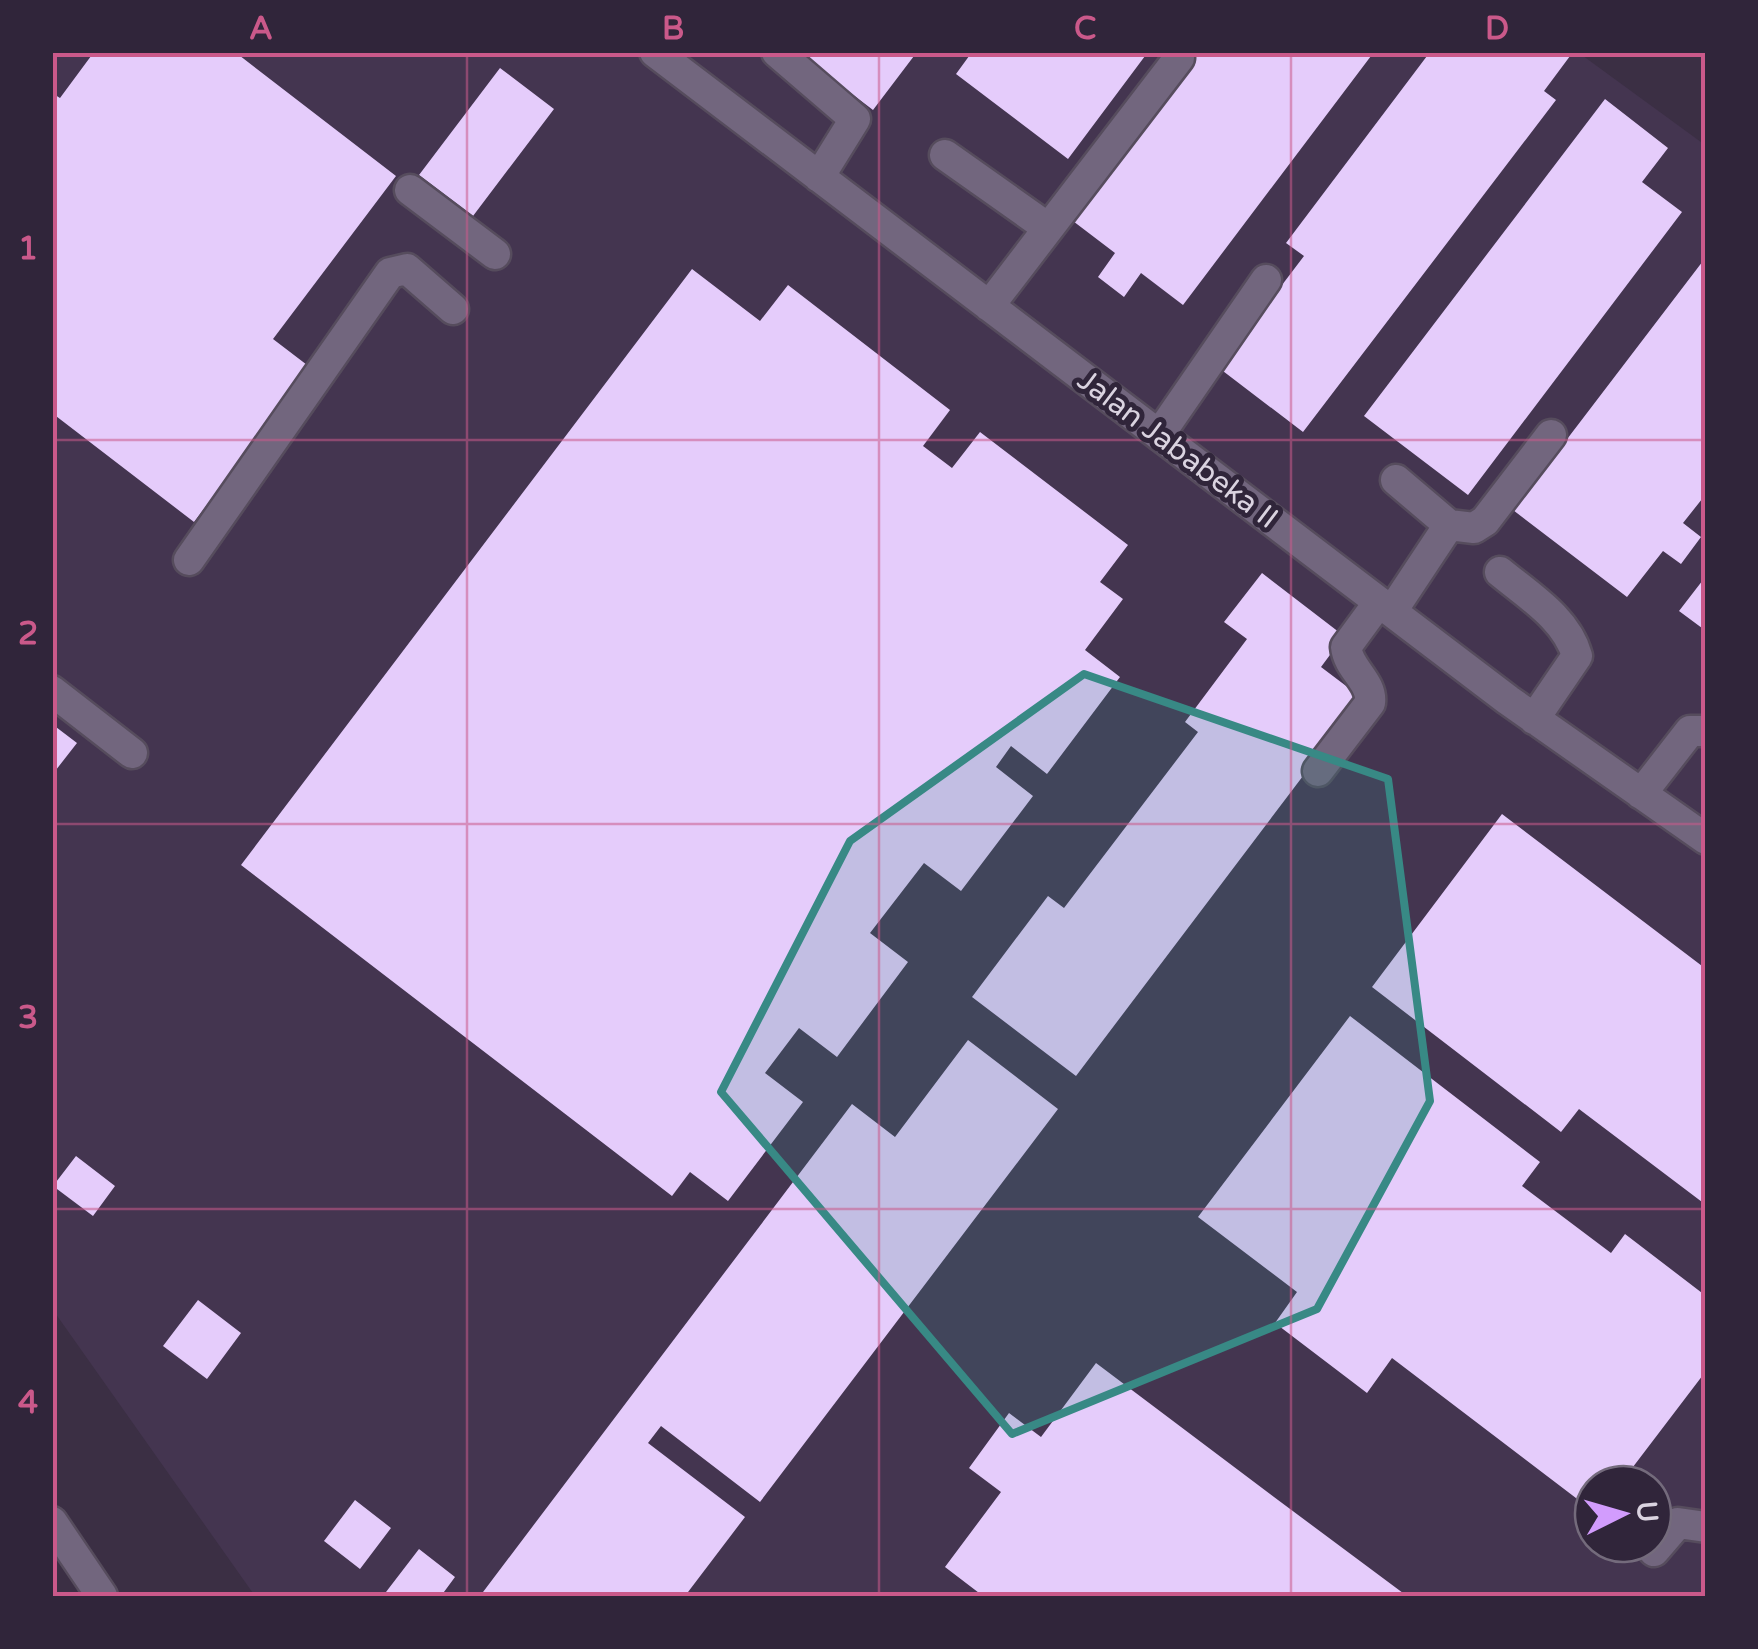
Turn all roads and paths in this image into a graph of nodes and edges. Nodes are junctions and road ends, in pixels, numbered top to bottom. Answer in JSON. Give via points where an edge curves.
{"nodes":[{"id":1,"x":654,"y":52,"type":"edge"},
{"id":2,"x":776,"y":52,"type":"edge"},
{"id":3,"x":1179,"y":58,"type":"dead end"},
{"id":4,"x":945,"y":156,"type":"dead end"},
{"id":5,"x":818,"y":178,"type":"junction"},
{"id":6,"x":410,"y":190,"type":"dead end"},
{"id":7,"x":1048,"y":228,"type":"junction"},
{"id":8,"x":496,"y":254,"type":"dead end"},
{"id":9,"x":1266,"y":280,"type":"dead end"},
{"id":10,"x":989,"y":306,"type":"junction"},
{"id":11,"x":453,"y":310,"type":"dead end"},
{"id":12,"x":1159,"y":434,"type":"junction"},
{"id":13,"x":1551,"y":435,"type":"dead end"},
{"id":14,"x":1396,"y":480,"type":"dead end"},
{"id":15,"x":1449,"y":525,"type":"junction"},
{"id":16,"x":188,"y":560,"type":"dead end"},
{"id":17,"x":1500,"y":572,"type":"dead end"},
{"id":18,"x":1385,"y":606,"type":"junction"},
{"id":19,"x":52,"y":691,"type":"edge"},
{"id":20,"x":1534,"y":718,"type":"junction"},
{"id":21,"x":1706,"y":731,"type":"edge"},
{"id":22,"x":132,"y":753,"type":"dead end"},
{"id":23,"x":1318,"y":772,"type":"dead end"},
{"id":24,"x":1641,"y":794,"type":"junction"},
{"id":25,"x":1706,"y":839,"type":"edge"},
{"id":26,"x":52,"y":1522,"type":"edge"},
{"id":27,"x":1706,"y":1527,"type":"edge"},
{"id":28,"x":1673,"y":1529,"type":"edge"},
{"id":29,"x":102,"y":1596,"type":"edge"}],
"edges":[{"from":1,"to":5,"type":"street","name":"Jalan Jababeka II"},
{"from":2,"to":5,"type":"street","via":[[855,119]]},
{"from":3,"to":7,"type":"street"},
{"from":4,"to":7,"type":"street"},
{"from":5,"to":10,"type":"street","name":"Jalan Jababeka II"},
{"from":6,"to":8,"type":"street"},
{"from":7,"to":10,"type":"street"},
{"from":9,"to":12,"type":"street"},
{"from":10,"to":12,"type":"street","name":"Jalan Jababeka II"},
{"from":11,"to":16,"type":"street","via":[[406,269],[390,274]]},
{"from":12,"to":18,"type":"street","name":"Jalan Jababeka II"},
{"from":13,"to":15,"type":"street","via":[[1485,521],[1474,528]]},
{"from":14,"to":15,"type":"street"},
{"from":15,"to":18,"type":"street"},
{"from":17,"to":20,"type":"street","via":[[1558,621],[1577,656]]},
{"from":18,"to":20,"type":"street","name":"Jalan Jababeka II"},
{"from":18,"to":23,"type":"street","via":[[1346,647],[1370,703]]},
{"from":19,"to":22,"type":"street"},
{"from":20,"to":24,"type":"street","name":"Jalan Jababeka II"},
{"from":21,"to":24,"type":"street","via":[[1690,730]]},
{"from":24,"to":25,"type":"street","name":"Jalan Jababeka II"},
{"from":26,"to":29,"type":"street"},
{"from":27,"to":28,"type":"street","via":[[1678,1523]]}]}
